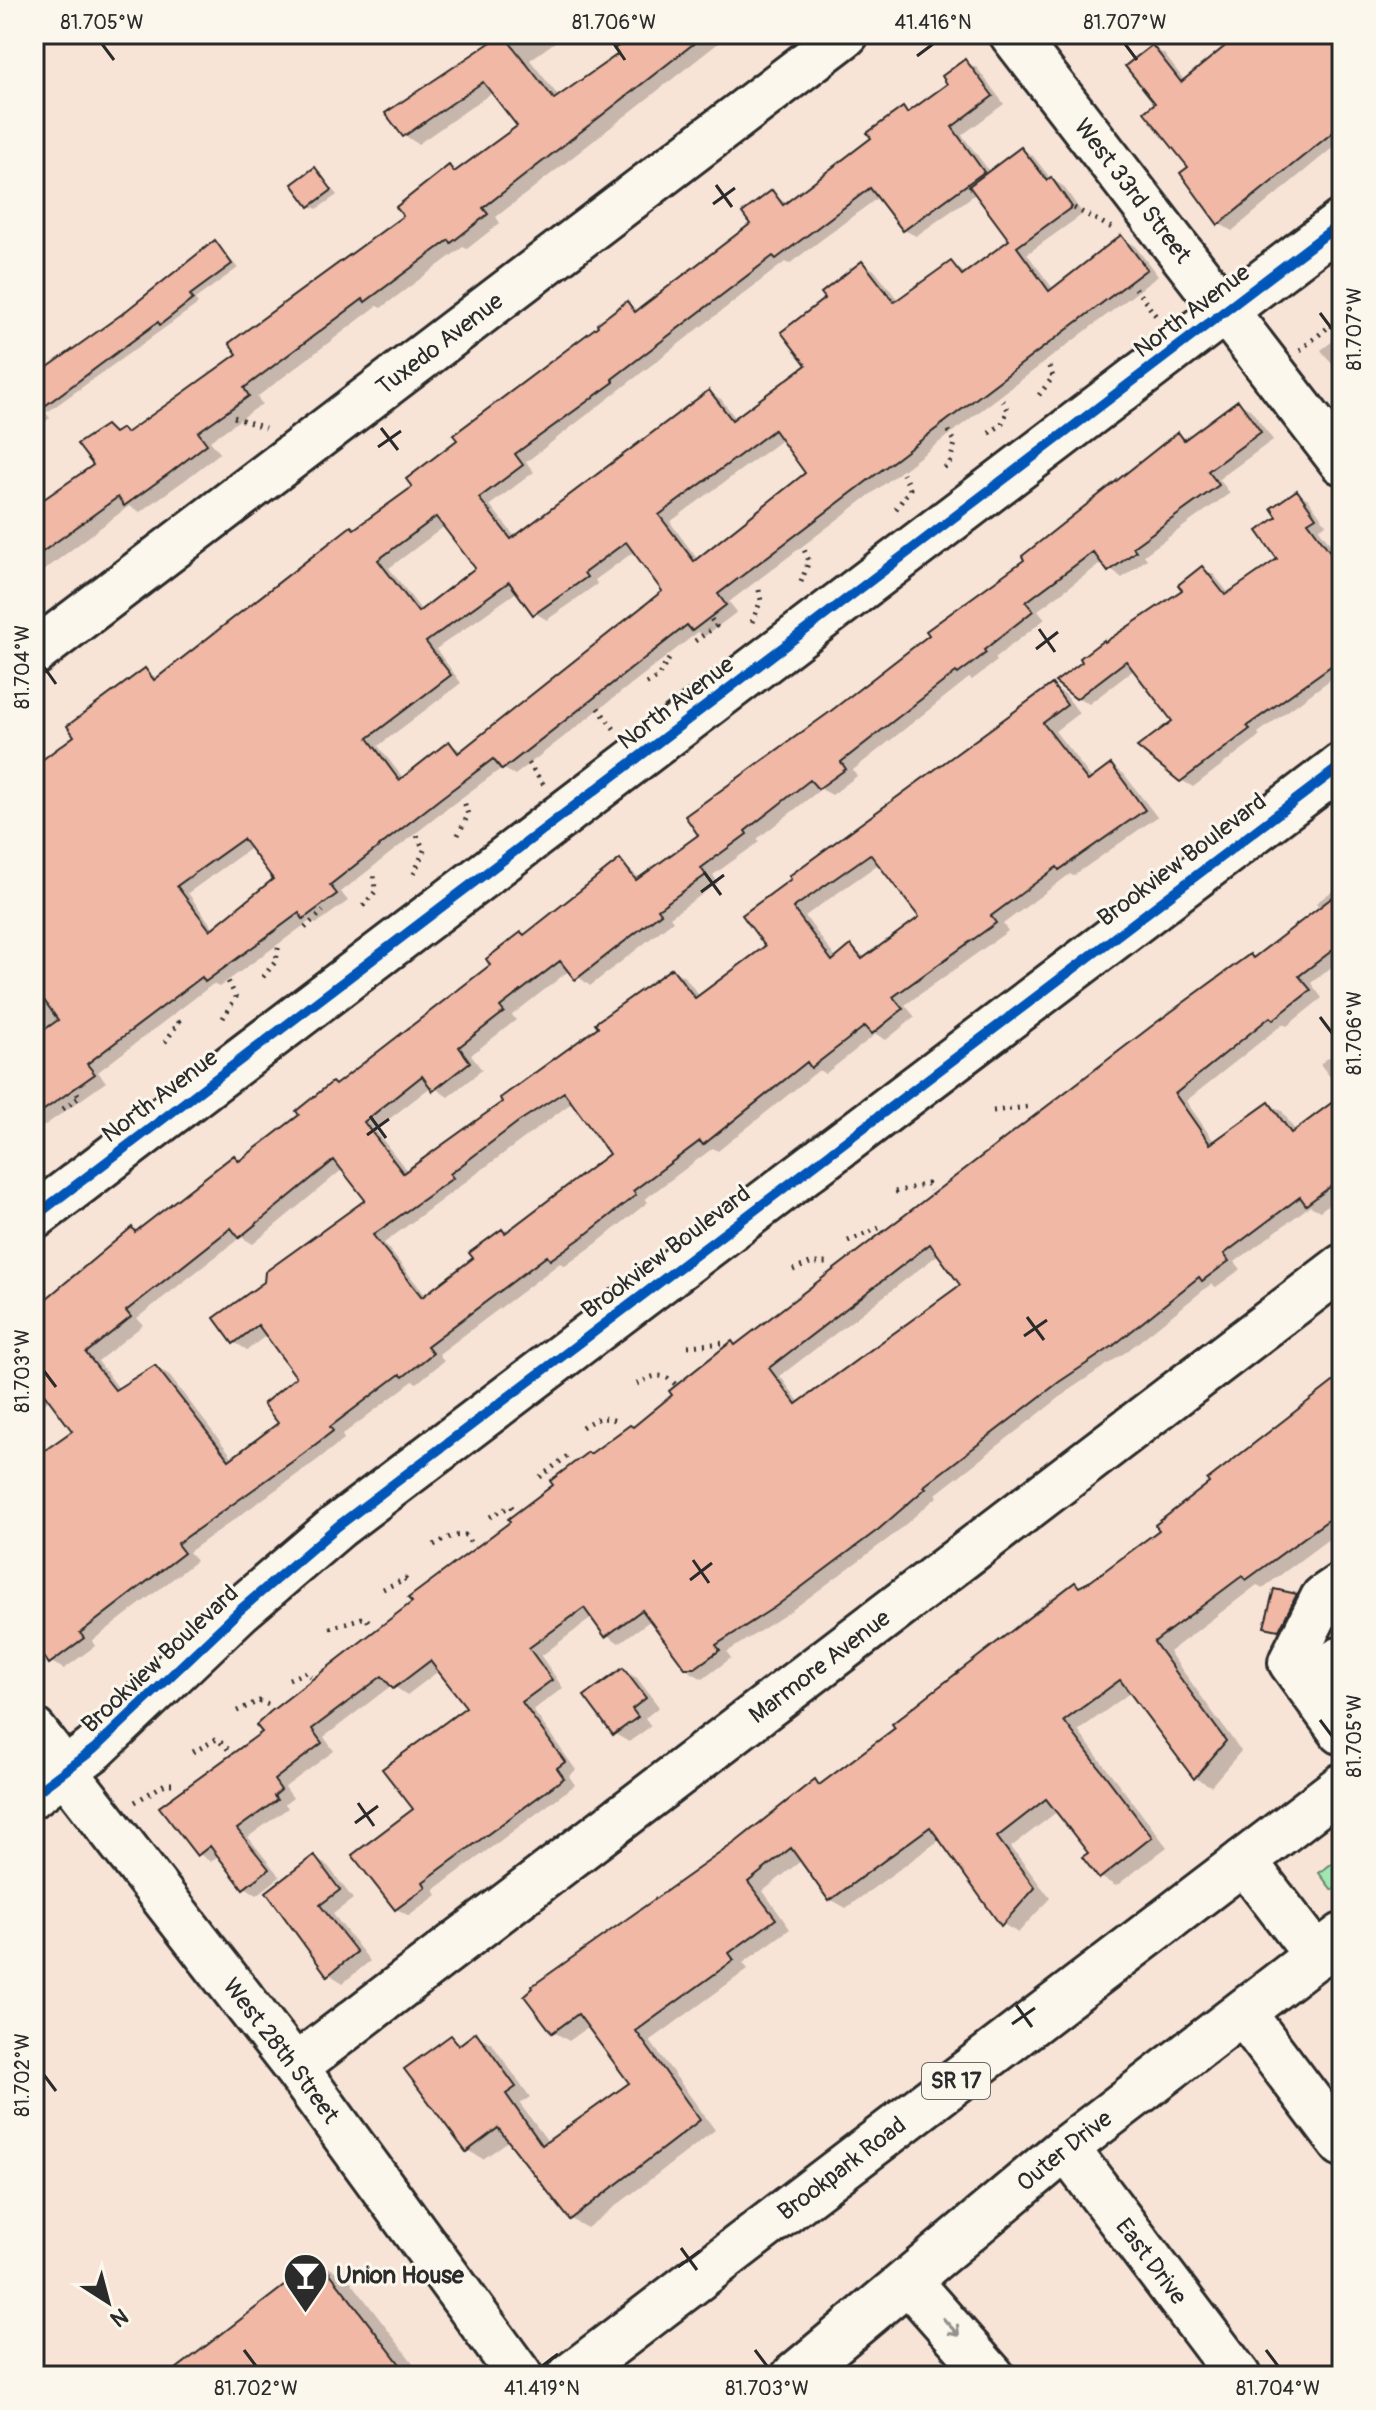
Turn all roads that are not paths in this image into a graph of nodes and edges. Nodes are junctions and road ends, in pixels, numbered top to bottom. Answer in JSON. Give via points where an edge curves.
{"nodes":[{"id":1,"x":846,"y":34,"type":"edge"},
{"id":2,"x":1012,"y":34,"type":"edge"},
{"id":3,"x":1342,"y":222,"type":"edge"},
{"id":4,"x":1225,"y":311,"type":"junction"},
{"id":5,"x":1342,"y":462,"type":"edge"},
{"id":6,"x":34,"y":653,"type":"edge"},
{"id":7,"x":1342,"y":765,"type":"edge"},
{"id":8,"x":34,"y":1217,"type":"edge"},
{"id":9,"x":1342,"y":1267,"type":"edge"},
{"id":10,"x":1342,"y":1585,"type":"edge"},
{"id":11,"x":1331,"y":1694,"type":"edge"},
{"id":12,"x":34,"y":1731,"type":"edge"},
{"id":13,"x":50,"y":1783,"type":"edge"},
{"id":14,"x":1342,"y":1786,"type":"edge"},
{"id":15,"x":1244,"y":1861,"type":"junction"},
{"id":16,"x":1330,"y":1946,"type":"edge"},
{"id":17,"x":1244,"y":2014,"type":"junction"},
{"id":18,"x":295,"y":2067,"type":"junction"},
{"id":19,"x":1342,"y":2144,"type":"edge"},
{"id":20,"x":1066,"y":2148,"type":"junction"},
{"id":21,"x":908,"y":2281,"type":"junction"},
{"id":22,"x":520,"y":2376,"type":"edge"},
{"id":23,"x":570,"y":2376,"type":"edge"},
{"id":24,"x":794,"y":2376,"type":"edge"},
{"id":25,"x":992,"y":2376,"type":"edge"},
{"id":26,"x":1238,"y":2376,"type":"edge"}],
"edges":[{"from":1,"to":6,"type":"street","name":"Tuxedo Avenue"},
{"from":2,"to":4,"type":"street","name":"West 33rd Street"},
{"from":3,"to":4,"type":"street","name":"North Avenue"},
{"from":4,"to":5,"type":"street","name":"West 33rd Street"},
{"from":4,"to":8,"type":"street","name":"North Avenue"},
{"from":7,"to":13,"type":"street","name":"Brookview Boulevard","via":[[338,1526]]},
{"from":9,"to":18,"type":"street","name":"Marmore Avenue"},
{"from":10,"to":11,"type":"street","via":[[1323,1598],[1291,1662]]},
{"from":12,"to":13,"type":"street","name":"West 28th Street"},
{"from":13,"to":18,"type":"street","name":"West 28th Street"},
{"from":14,"to":15,"type":"street","name":"Brookpark Road","number":"SR 17"},
{"from":15,"to":16,"type":"street"},
{"from":15,"to":23,"type":"street","name":"Brookpark Road","number":"SR 17"},
{"from":16,"to":17,"type":"street","name":"Outer Drive"},
{"from":17,"to":19,"type":"street"},
{"from":17,"to":20,"type":"street","name":"Outer Drive"},
{"from":18,"to":22,"type":"street","name":"West 28th Street"},
{"from":20,"to":21,"type":"street","name":"Outer Drive"},
{"from":20,"to":26,"type":"street","name":"East Drive"},
{"from":21,"to":24,"type":"street","name":"Outer Drive"},
{"from":21,"to":25,"type":"street","one_way":true}]}
